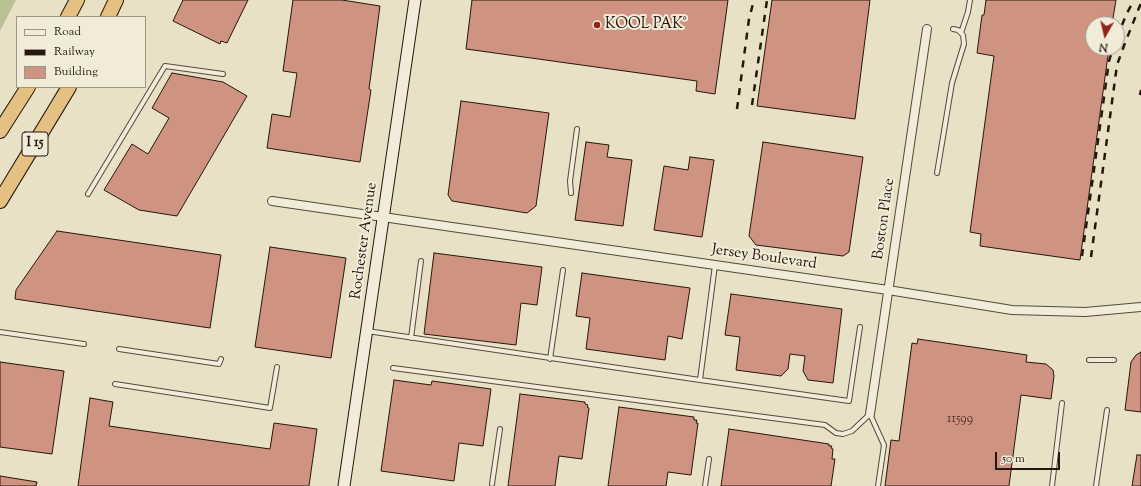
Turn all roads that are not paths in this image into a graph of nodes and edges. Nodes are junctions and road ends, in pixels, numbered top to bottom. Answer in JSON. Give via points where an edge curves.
{"nodes":[{"id":1,"x":77,"y":0,"type":"edge"},
{"id":2,"x":116,"y":0,"type":"edge"},
{"id":3,"x":415,"y":0,"type":"edge"},
{"id":4,"x":970,"y":0,"type":"edge"},
{"id":5,"x":69,"y":16,"type":"edge"},
{"id":6,"x":108,"y":16,"type":"edge"},
{"id":7,"x":927,"y":29,"type":"dead end"},
{"id":8,"x":953,"y":29,"type":"dead end"},
{"id":9,"x":961,"y":33,"type":"junction"},
{"id":10,"x":223,"y":74,"type":"dead end"},
{"id":11,"x":27,"y":88,"type":"edge"},
{"id":12,"x":68,"y":88,"type":"edge"},
{"id":13,"x":577,"y":130,"type":"dead end"},
{"id":14,"x":0,"y":131,"type":"edge"},
{"id":15,"x":937,"y":173,"type":"dead end"},
{"id":16,"x":572,"y":193,"type":"dead end"},
{"id":17,"x":88,"y":194,"type":"dead end"},
{"id":18,"x":0,"y":201,"type":"edge"},
{"id":19,"x":272,"y":201,"type":"dead end"},
{"id":20,"x":383,"y":217,"type":"junction"},
{"id":21,"x":421,"y":261,"type":"dead end"},
{"id":22,"x":715,"y":265,"type":"junction"},
{"id":23,"x":563,"y":270,"type":"dead end"},
{"id":24,"x":888,"y":290,"type":"junction"},
{"id":25,"x":1141,"y":306,"type":"edge"},
{"id":26,"x":860,"y":327,"type":"dead end"},
{"id":27,"x":366,"y":331,"type":"junction"},
{"id":28,"x":0,"y":332,"type":"edge"},
{"id":29,"x":411,"y":338,"type":"junction"},
{"id":30,"x":84,"y":344,"type":"dead end"},
{"id":31,"x":119,"y":349,"type":"dead end"},
{"id":32,"x":221,"y":359,"type":"dead end"},
{"id":33,"x":550,"y":359,"type":"junction"},
{"id":34,"x":1089,"y":360,"type":"dead end"},
{"id":35,"x":1114,"y":360,"type":"dead end"},
{"id":36,"x":277,"y":367,"type":"dead end"},
{"id":37,"x":392,"y":368,"type":"dead end"},
{"id":38,"x":700,"y":380,"type":"junction"},
{"id":39,"x":115,"y":384,"type":"dead end"},
{"id":40,"x":1062,"y":403,"type":"dead end"},
{"id":41,"x":1107,"y":410,"type":"dead end"},
{"id":42,"x":870,"y":414,"type":"junction"},
{"id":43,"x":500,"y":428,"type":"dead end"},
{"id":44,"x":709,"y":459,"type":"dead end"},
{"id":45,"x":492,"y":484,"type":"dead end"},
{"id":46,"x":344,"y":486,"type":"edge"},
{"id":47,"x":705,"y":486,"type":"edge"},
{"id":48,"x":878,"y":486,"type":"edge"},
{"id":49,"x":1052,"y":486,"type":"edge"},
{"id":50,"x":1096,"y":486,"type":"edge"}],
"edges":[{"from":1,"to":5,"type":"highway"},
{"from":2,"to":6,"type":"highway"},
{"from":3,"to":20,"type":"main road","name":"Rochester Avenue"},
{"from":4,"to":9,"type":"lane"},
{"from":7,"to":24,"type":"street","name":"Boston Place"},
{"from":8,"to":9,"type":"lane"},
{"from":9,"to":15,"type":"lane","via":[[964,44],[952,83]]},
{"from":10,"to":17,"type":"lane","via":[[165,66]]},
{"from":11,"to":14,"type":"highway","number":"I 15"},
{"from":12,"to":18,"type":"highway","number":"I 15"},
{"from":13,"to":16,"type":"lane","via":[[570,182]]},
{"from":19,"to":20,"type":"street","name":"Jersey Boulevard"},
{"from":20,"to":22,"type":"street","name":"Jersey Boulevard"},
{"from":20,"to":27,"type":"main road","name":"Rochester Avenue"},
{"from":21,"to":29,"type":"lane"},
{"from":22,"to":24,"type":"street","name":"Jersey Boulevard"},
{"from":22,"to":38,"type":"lane"},
{"from":23,"to":33,"type":"lane"},
{"from":24,"to":25,"type":"street","name":"Jersey Boulevard","via":[[1012,310],[1085,312]]},
{"from":24,"to":42,"type":"street","name":"Boston Place"},
{"from":26,"to":38,"type":"lane","via":[[849,401]]},
{"from":27,"to":29,"type":"lane"},
{"from":27,"to":46,"type":"main road","name":"Rochester Avenue"},
{"from":28,"to":30,"type":"lane"},
{"from":29,"to":33,"type":"lane"},
{"from":31,"to":32,"type":"lane","via":[[219,364]]},
{"from":33,"to":38,"type":"lane"},
{"from":34,"to":35,"type":"lane"},
{"from":36,"to":39,"type":"lane","via":[[270,408]]},
{"from":37,"to":42,"type":"lane","via":[[825,425],[836,433],[843,434],[852,431]]},
{"from":40,"to":49,"type":"lane"},
{"from":41,"to":50,"type":"lane"},
{"from":42,"to":48,"type":"lane","via":[[884,445]]},
{"from":43,"to":45,"type":"lane"},
{"from":44,"to":47,"type":"lane"}]}
